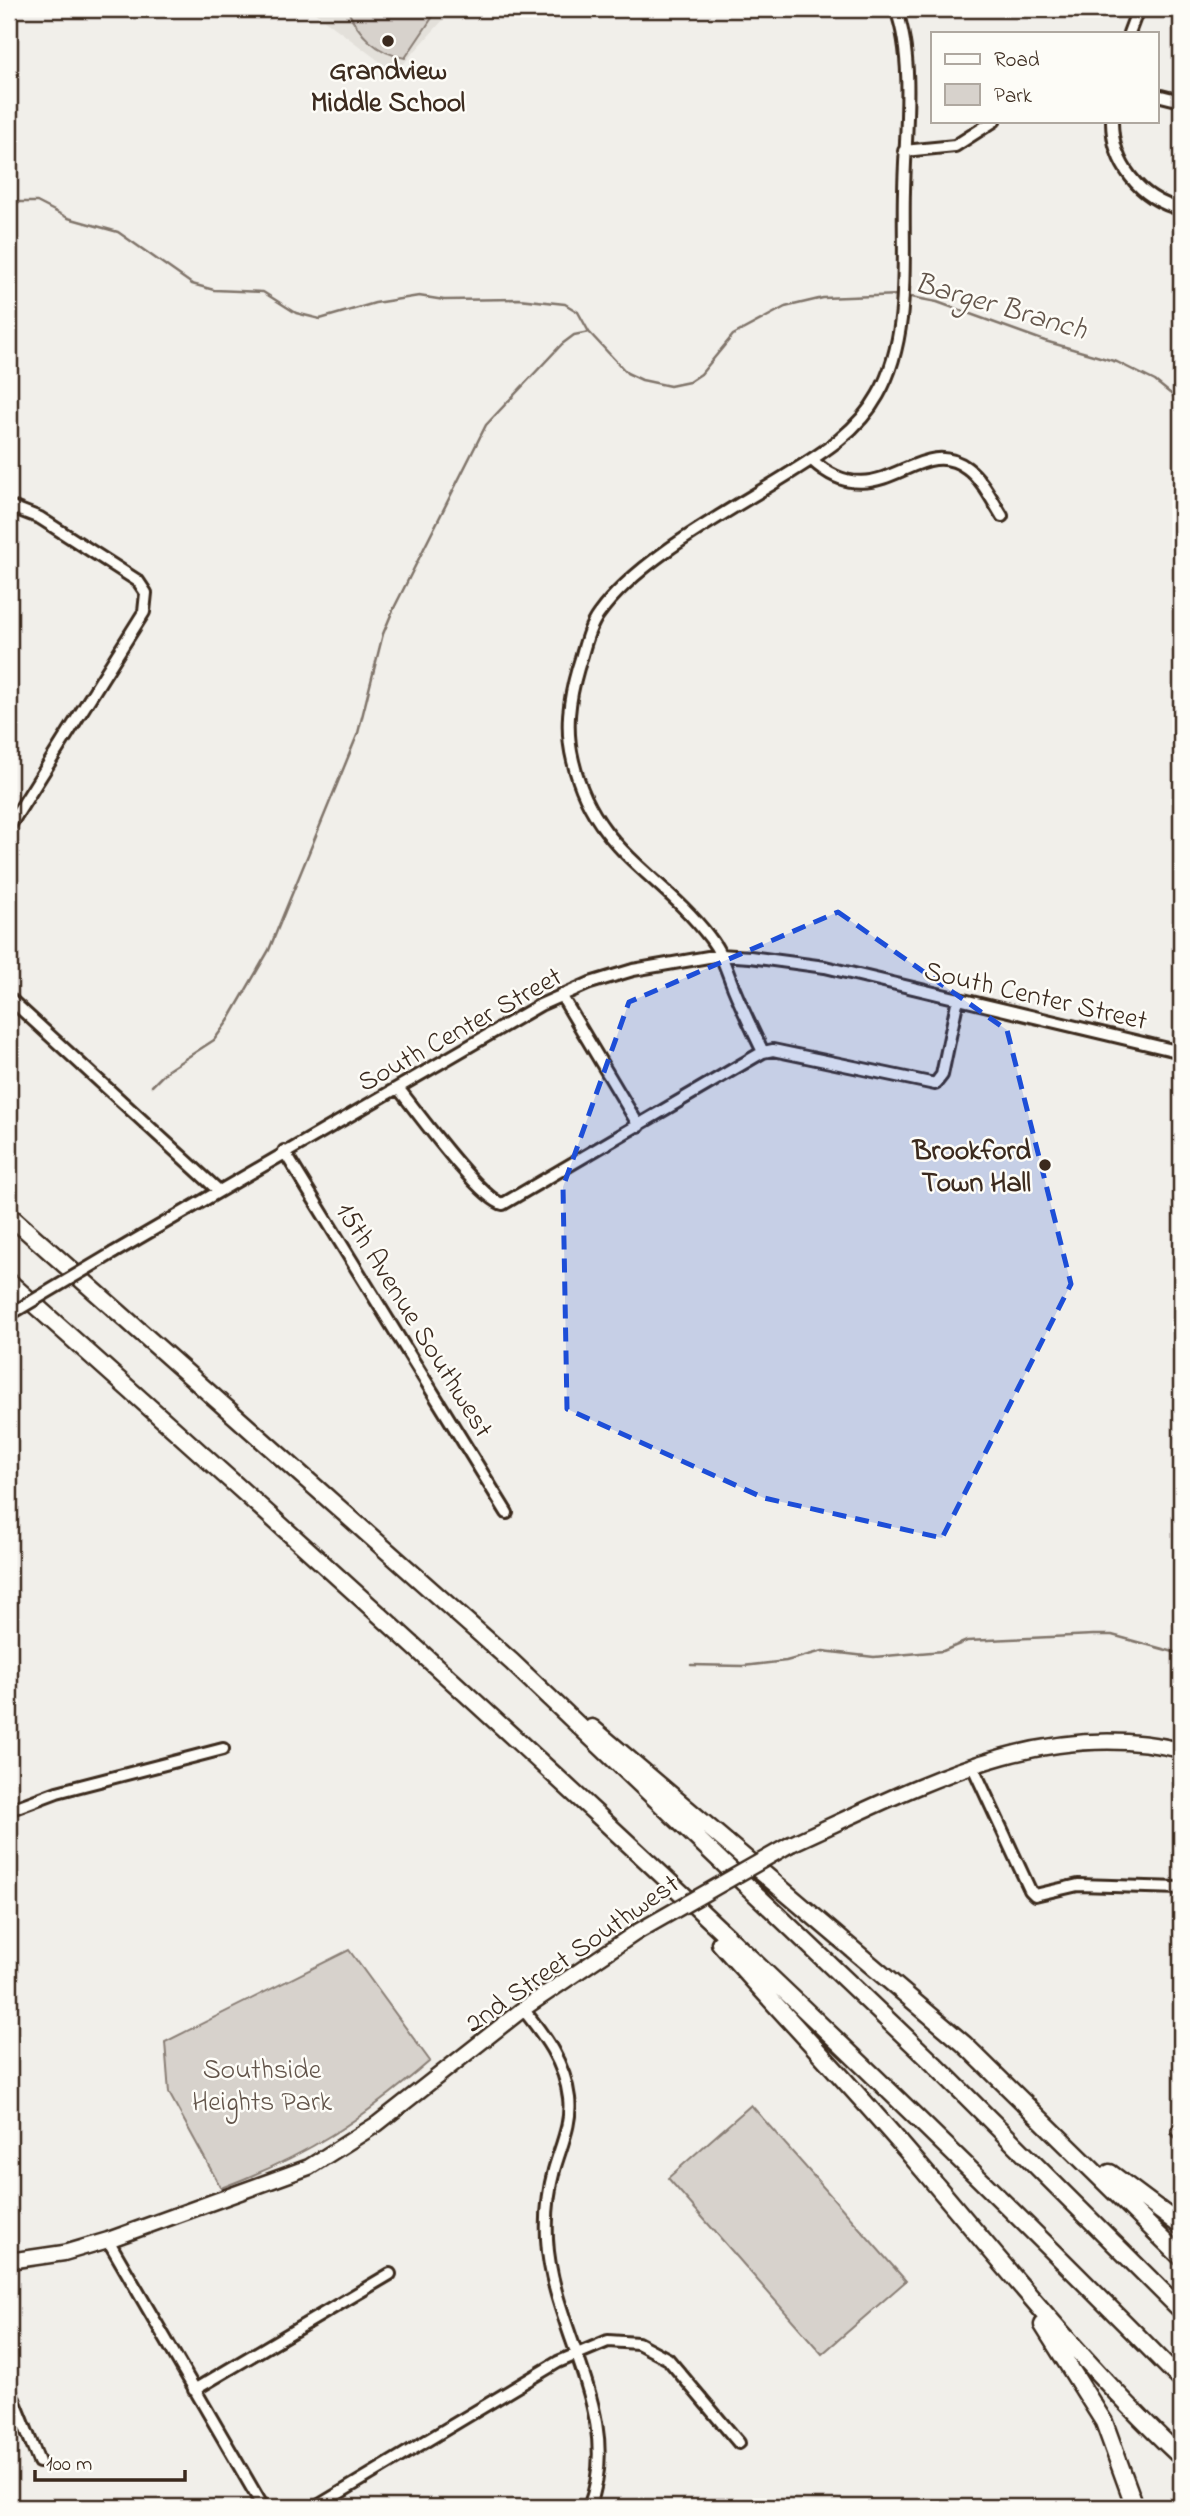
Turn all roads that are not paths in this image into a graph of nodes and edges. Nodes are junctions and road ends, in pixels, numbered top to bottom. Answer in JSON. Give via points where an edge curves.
{"nodes":[{"id":1,"x":896,"y":9,"type":"edge"},
{"id":2,"x":1138,"y":9,"type":"edge"},
{"id":3,"x":1129,"y":32,"type":"edge"},
{"id":4,"x":1158,"y":95,"type":"edge"},
{"id":5,"x":1181,"y":101,"type":"edge"},
{"id":6,"x":992,"y":122,"type":"edge"},
{"id":7,"x":1112,"y":122,"type":"edge"},
{"id":8,"x":904,"y":151,"type":"junction"},
{"id":9,"x":1181,"y":209,"type":"edge"},
{"id":10,"x":812,"y":460,"type":"junction"},
{"id":11,"x":9,"y":506,"type":"edge"},
{"id":12,"x":1002,"y":516,"type":"dead end"},
{"id":13,"x":9,"y":827,"type":"edge"},
{"id":14,"x":720,"y":955,"type":"junction"},
{"id":15,"x":561,"y":995,"type":"junction"},
{"id":16,"x":9,"y":998,"type":"edge"},
{"id":17,"x":958,"y":998,"type":"junction"},
{"id":18,"x":763,"y":1052,"type":"junction"},
{"id":19,"x":1181,"y":1052,"type":"edge"},
{"id":20,"x":398,"y":1088,"type":"junction"},
{"id":21,"x":639,"y":1126,"type":"junction"},
{"id":22,"x":284,"y":1151,"type":"junction"},
{"id":23,"x":218,"y":1190,"type":"junction"},
{"id":24,"x":9,"y":1215,"type":"edge"},
{"id":25,"x":9,"y":1282,"type":"edge"},
{"id":26,"x":9,"y":1315,"type":"edge"},
{"id":27,"x":507,"y":1513,"type":"dead end"},
{"id":28,"x":541,"y":1691,"type":"junction"},
{"id":29,"x":223,"y":1749,"type":"dead end"},
{"id":30,"x":1181,"y":1750,"type":"edge"},
{"id":31,"x":972,"y":1765,"type":"junction"},
{"id":32,"x":9,"y":1810,"type":"edge"},
{"id":33,"x":662,"y":1877,"type":"junction"},
{"id":34,"x":1181,"y":1888,"type":"edge"},
{"id":35,"x":523,"y":2009,"type":"junction"},
{"id":36,"x":1031,"y":2108,"type":"junction"},
{"id":37,"x":1181,"y":2226,"type":"edge"},
{"id":38,"x":108,"y":2240,"type":"junction"},
{"id":39,"x":996,"y":2257,"type":"junction"},
{"id":40,"x":1181,"y":2257,"type":"edge"},
{"id":41,"x":9,"y":2261,"type":"edge"},
{"id":42,"x":390,"y":2274,"type":"dead end"},
{"id":43,"x":1181,"y":2309,"type":"edge"},
{"id":44,"x":576,"y":2353,"type":"junction"},
{"id":45,"x":1181,"y":2380,"type":"edge"},
{"id":46,"x":9,"y":2387,"type":"edge"},
{"id":47,"x":194,"y":2390,"type":"junction"},
{"id":48,"x":739,"y":2443,"type":"dead end"},
{"id":49,"x":1181,"y":2457,"type":"edge"},
{"id":50,"x":39,"y":2462,"type":"dead end"},
{"id":51,"x":263,"y":2507,"type":"edge"},
{"id":52,"x":316,"y":2507,"type":"edge"},
{"id":53,"x":589,"y":2507,"type":"edge"},
{"id":54,"x":1135,"y":2507,"type":"edge"}],
"edges":[{"from":1,"to":8,"type":"street","via":[[906,59]]},
{"from":2,"to":3,"type":"street"},
{"from":4,"to":5,"type":"street"},
{"from":6,"to":8,"type":"street","via":[[955,146]]},
{"from":7,"to":9,"type":"street","via":[[1115,153],[1132,179],[1157,200]]},
{"from":8,"to":10,"type":"street","via":[[900,323],[892,365],[866,414]]},
{"from":10,"to":12,"type":"street","via":[[838,479],[863,484],[929,460],[954,462],[977,478]]},
{"from":10,"to":14,"type":"street","via":[[668,551],[625,585],[591,627],[572,690],[569,745],[591,810],[620,850],[701,926]]},
{"from":11,"to":13,"type":"street","via":[[51,525],[138,581],[146,593],[144,612]]},
{"from":14,"to":15,"type":"street","name":"South Center Street","via":[[633,970]]},
{"from":14,"to":17,"type":"street","name":"South Center Street","via":[[804,962]]},
{"from":14,"to":18,"type":"street"},
{"from":15,"to":20,"type":"street","name":"South Center Street"},
{"from":15,"to":21,"type":"street"},
{"from":16,"to":23,"type":"street"},
{"from":17,"to":18,"type":"street","via":[[942,1075],[935,1084],[773,1050]]},
{"from":17,"to":19,"type":"street","name":"South Center Street"},
{"from":18,"to":21,"type":"street"},
{"from":20,"to":21,"type":"street","via":[[496,1202],[510,1203]]},
{"from":20,"to":22,"type":"street","name":"South Center Street"},
{"from":22,"to":23,"type":"street","name":"South Center Street"},
{"from":22,"to":27,"type":"street","name":"15th Avenue Southwest"},
{"from":23,"to":26,"type":"street","name":"South Center Street","bridge":true},
{"from":24,"to":28,"type":"highway"},
{"from":25,"to":33,"type":"highway","via":[[446,1674]]},
{"from":28,"to":36,"type":"highway","via":[[666,1788],[915,2000]]},
{"from":28,"to":43,"type":"highway","via":[[934,2064]]},
{"from":29,"to":32,"type":"street","via":[[57,1792]]},
{"from":30,"to":31,"type":"main road","name":"2nd Street Southwest","via":[[1130,1740],[1069,1741]]},
{"from":31,"to":34,"type":"street","via":[[1030,1890],[1039,1895],[1078,1885]]},
{"from":31,"to":35,"type":"main road","name":"2nd Street Southwest","bridge":true,"via":[[791,1844],[637,1931]]},
{"from":33,"to":39,"type":"highway"},
{"from":33,"to":45,"type":"highway","via":[[906,2107]]},
{"from":35,"to":38,"type":"main road","name":"2nd Street Southwest","via":[[377,2124],[309,2167]]},
{"from":35,"to":44,"type":"street","via":[[555,2054],[569,2098],[566,2137],[549,2190],[547,2239],[552,2275]]},
{"from":36,"to":37,"type":"highway"},
{"from":36,"to":40,"type":"highway"},
{"from":38,"to":41,"type":"main road","name":"2nd Street Southwest","via":[[64,2253]]},
{"from":38,"to":47,"type":"street"},
{"from":39,"to":49,"type":"highway","via":[[1102,2379]]},
{"from":39,"to":54,"type":"highway","via":[[1104,2422]]},
{"from":42,"to":47,"type":"street"},
{"from":44,"to":48,"type":"street","via":[[598,2343],[618,2341],[638,2343],[659,2353],[677,2367]]},
{"from":44,"to":52,"type":"street"},
{"from":44,"to":53,"type":"street","via":[[600,2441],[598,2479]]},
{"from":46,"to":50,"type":"street"},
{"from":47,"to":51,"type":"street"}]}
